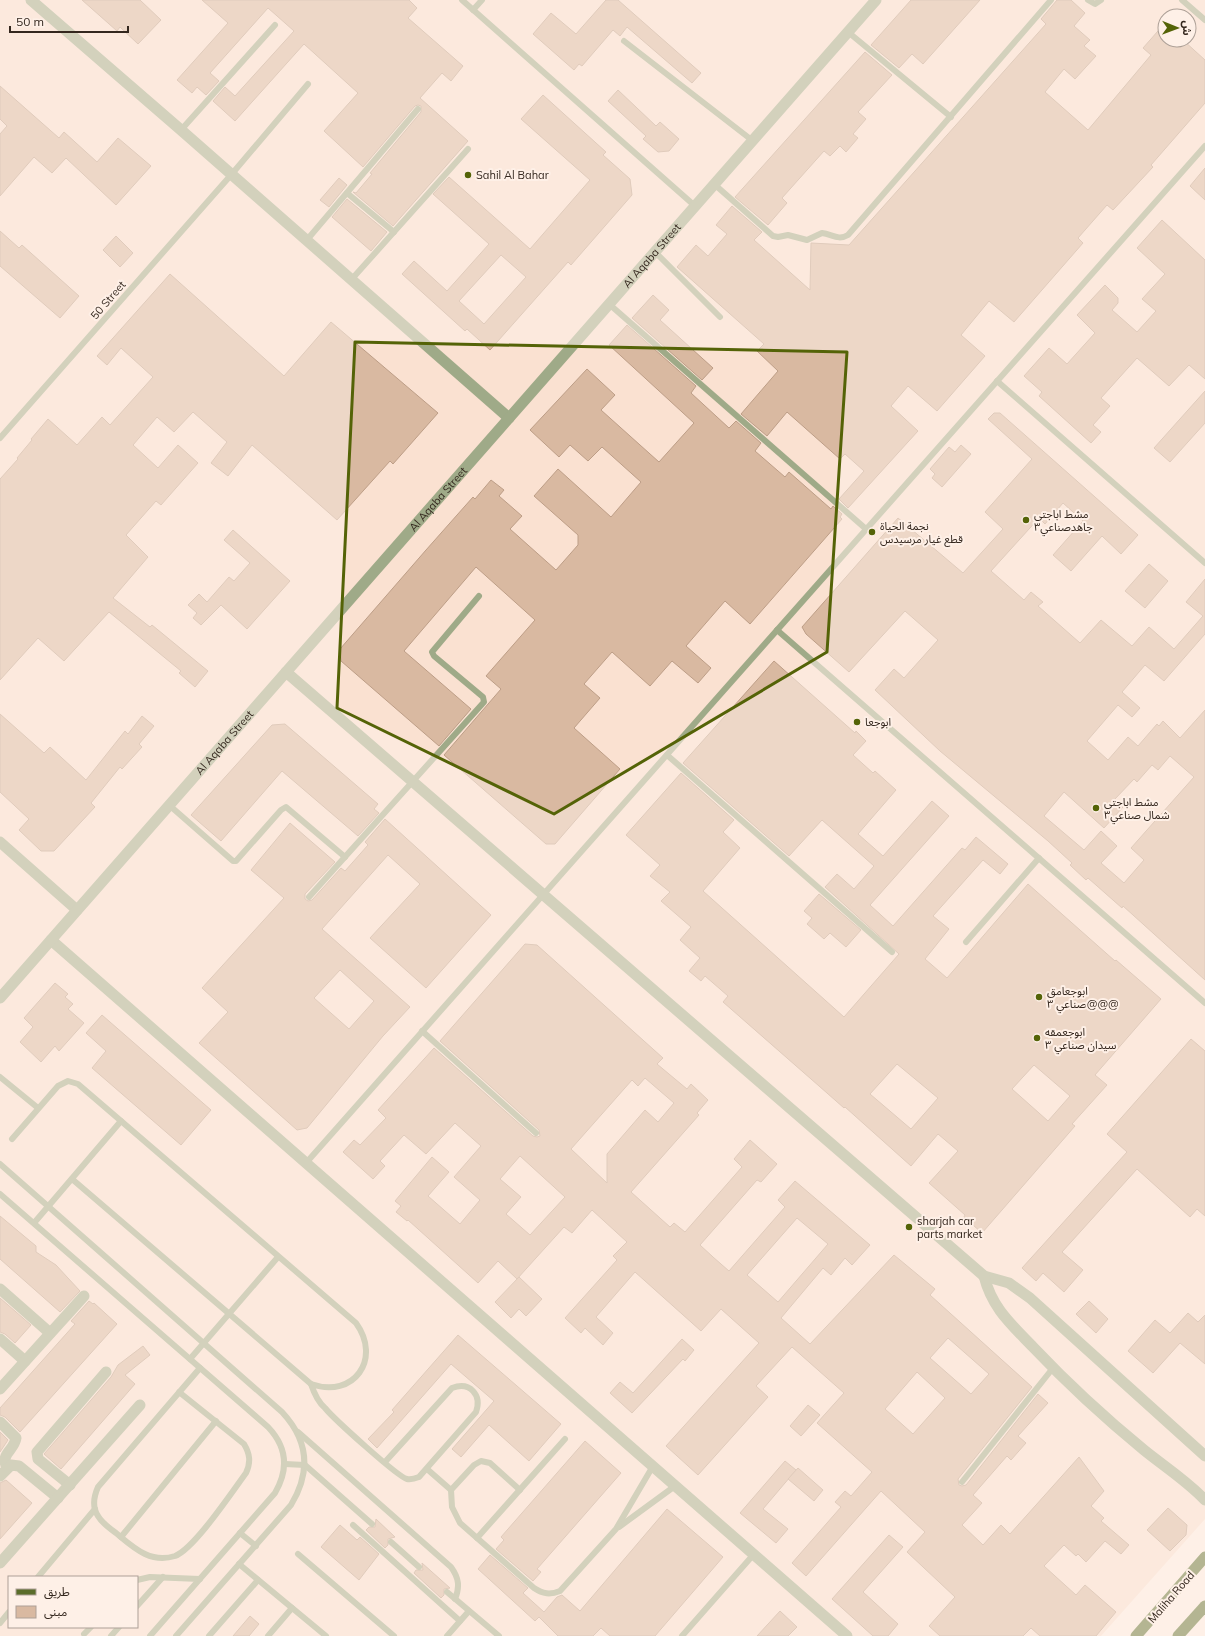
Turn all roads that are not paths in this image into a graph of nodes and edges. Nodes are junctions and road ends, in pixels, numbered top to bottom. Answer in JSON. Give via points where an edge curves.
{"nodes":[{"id":1,"x":462,"y":0,"type":"edge"},
{"id":2,"x":482,"y":0,"type":"edge"},
{"id":3,"x":876,"y":0,"type":"edge"},
{"id":4,"x":1051,"y":0,"type":"edge"},
{"id":5,"x":1088,"y":0,"type":"edge"},
{"id":6,"x":1101,"y":0,"type":"edge"},
{"id":7,"x":1182,"y":0,"type":"edge"},
{"id":8,"x":35,"y":2,"type":"edge"},
{"id":9,"x":473,"y":10,"type":"junction"},
{"id":10,"x":1205,"y":20,"type":"edge"},
{"id":11,"x":275,"y":25,"type":"dead end"},
{"id":12,"x":848,"y":32,"type":"junction"},
{"id":13,"x":624,"y":41,"type":"dead end"},
{"id":14,"x":308,"y":84,"type":"dead end"},
{"id":15,"x":418,"y":109,"type":"dead end"},
{"id":16,"x":951,"y":117,"type":"junction"},
{"id":17,"x":181,"y":130,"type":"junction"},
{"id":18,"x":752,"y":140,"type":"junction"},
{"id":19,"x":1205,"y":146,"type":"edge"},
{"id":20,"x":468,"y":149,"type":"dead end"},
{"id":21,"x":231,"y":175,"type":"junction"},
{"id":22,"x":714,"y":184,"type":"junction"},
{"id":23,"x":347,"y":193,"type":"junction"},
{"id":24,"x":695,"y":206,"type":"junction"},
{"id":25,"x":394,"y":232,"type":"junction"},
{"id":26,"x":306,"y":240,"type":"junction"},
{"id":27,"x":655,"y":252,"type":"junction"},
{"id":28,"x":351,"y":280,"type":"junction"},
{"id":29,"x":609,"y":304,"type":"junction"},
{"id":30,"x":720,"y":317,"type":"dead end"},
{"id":31,"x":997,"y":381,"type":"junction"},
{"id":32,"x":509,"y":418,"type":"junction"},
{"id":33,"x":0,"y":438,"type":"edge"},
{"id":34,"x":866,"y":529,"type":"junction"},
{"id":35,"x":1205,"y":563,"type":"edge"},
{"id":36,"x":479,"y":596,"type":"dead end"},
{"id":37,"x":777,"y":630,"type":"junction"},
{"id":38,"x":286,"y":672,"type":"junction"},
{"id":39,"x":667,"y":755,"type":"junction"},
{"id":40,"x":413,"y":781,"type":"junction"},
{"id":41,"x":169,"y":805,"type":"junction"},
{"id":42,"x":0,"y":842,"type":"edge"},
{"id":43,"x":346,"y":857,"type":"junction"},
{"id":44,"x":1039,"y":858,"type":"junction"},
{"id":45,"x":543,"y":894,"type":"junction"},
{"id":46,"x":309,"y":897,"type":"dead end"},
{"id":47,"x":77,"y":910,"type":"junction"},
{"id":48,"x":51,"y":940,"type":"junction"},
{"id":49,"x":966,"y":942,"type":"dead end"},
{"id":50,"x":892,"y":952,"type":"dead end"},
{"id":51,"x":0,"y":998,"type":"edge"},
{"id":52,"x":1205,"y":1003,"type":"edge"},
{"id":53,"x":422,"y":1031,"type":"junction"},
{"id":54,"x":0,"y":1077,"type":"edge"},
{"id":55,"x":38,"y":1108,"type":"junction"},
{"id":56,"x":121,"y":1122,"type":"junction"},
{"id":57,"x":536,"y":1133,"type":"dead end"},
{"id":58,"x":12,"y":1139,"type":"dead end"},
{"id":59,"x":306,"y":1163,"type":"junction"},
{"id":60,"x":0,"y":1164,"type":"edge"},
{"id":61,"x":72,"y":1179,"type":"junction"},
{"id":62,"x":0,"y":1194,"type":"edge"},
{"id":63,"x":48,"y":1206,"type":"junction"},
{"id":64,"x":34,"y":1224,"type":"junction"},
{"id":65,"x":278,"y":1257,"type":"junction"},
{"id":66,"x":984,"y":1276,"type":"junction"},
{"id":67,"x":0,"y":1289,"type":"edge"},
{"id":68,"x":84,"y":1296,"type":"dead end"},
{"id":69,"x":229,"y":1314,"type":"junction"},
{"id":70,"x":50,"y":1333,"type":"junction"},
{"id":71,"x":0,"y":1339,"type":"edge"},
{"id":72,"x":204,"y":1344,"type":"junction"},
{"id":73,"x":190,"y":1359,"type":"junction"},
{"id":74,"x":25,"y":1361,"type":"junction"},
{"id":75,"x":200,"y":1368,"type":"junction"},
{"id":76,"x":1053,"y":1368,"type":"junction"},
{"id":77,"x":106,"y":1372,"type":"dead end"},
{"id":78,"x":311,"y":1384,"type":"junction"},
{"id":79,"x":0,"y":1389,"type":"edge"},
{"id":80,"x":179,"y":1392,"type":"junction"},
{"id":81,"x":140,"y":1405,"type":"dead end"},
{"id":82,"x":0,"y":1422,"type":"edge"},
{"id":83,"x":216,"y":1422,"type":"junction"},
{"id":84,"x":296,"y":1430,"type":"junction"},
{"id":85,"x":565,"y":1440,"type":"dead end"},
{"id":86,"x":1205,"y":1456,"type":"edge"},
{"id":87,"x":385,"y":1462,"type":"junction"},
{"id":88,"x":285,"y":1464,"type":"junction"},
{"id":89,"x":305,"y":1465,"type":"junction"},
{"id":90,"x":653,"y":1466,"type":"junction"},
{"id":91,"x":427,"y":1468,"type":"junction"},
{"id":92,"x":3,"y":1472,"type":"edge"},
{"id":93,"x":962,"y":1482,"type":"dead end"},
{"id":94,"x":70,"y":1485,"type":"junction"},
{"id":95,"x":675,"y":1486,"type":"junction"},
{"id":96,"x":451,"y":1490,"type":"junction"},
{"id":97,"x":520,"y":1490,"type":"junction"},
{"id":98,"x":58,"y":1498,"type":"junction"},
{"id":99,"x":1205,"y":1500,"type":"edge"},
{"id":100,"x":95,"y":1509,"type":"junction"},
{"id":101,"x":372,"y":1524,"type":"dead end"},
{"id":102,"x":353,"y":1525,"type":"dead end"},
{"id":103,"x":616,"y":1529,"type":"junction"},
{"id":104,"x":240,"y":1533,"type":"junction"},
{"id":105,"x":121,"y":1537,"type":"junction"},
{"id":106,"x":477,"y":1538,"type":"junction"},
{"id":107,"x":391,"y":1542,"type":"dead end"},
{"id":108,"x":256,"y":1546,"type":"junction"},
{"id":109,"x":298,"y":1554,"type":"dead end"},
{"id":110,"x":754,"y":1554,"type":"junction"},
{"id":111,"x":1205,"y":1557,"type":"edge"},
{"id":112,"x":0,"y":1563,"type":"edge"},
{"id":113,"x":239,"y":1564,"type":"junction"},
{"id":114,"x":419,"y":1567,"type":"dead end"},
{"id":115,"x":39,"y":1576,"type":"edge"},
{"id":116,"x":163,"y":1577,"type":"junction"},
{"id":117,"x":200,"y":1579,"type":"junction"},
{"id":118,"x":138,"y":1580,"type":"edge"},
{"id":119,"x":258,"y":1580,"type":"junction"},
{"id":120,"x":447,"y":1592,"type":"dead end"},
{"id":121,"x":455,"y":1599,"type":"junction"},
{"id":122,"x":138,"y":1605,"type":"edge"},
{"id":123,"x":1205,"y":1606,"type":"edge"},
{"id":124,"x":292,"y":1608,"type":"junction"},
{"id":125,"x":469,"y":1611,"type":"junction"},
{"id":126,"x":8,"y":1613,"type":"edge"},
{"id":127,"x":460,"y":1621,"type":"junction"},
{"id":128,"x":0,"y":1623,"type":"edge"},
{"id":129,"x":90,"y":1628,"type":"edge"},
{"id":130,"x":118,"y":1628,"type":"edge"},
{"id":131,"x":84,"y":1634,"type":"dead end"},
{"id":132,"x":111,"y":1636,"type":"edge"},
{"id":133,"x":150,"y":1636,"type":"edge"},
{"id":134,"x":176,"y":1636,"type":"edge"},
{"id":135,"x":209,"y":1636,"type":"edge"},
{"id":136,"x":268,"y":1636,"type":"edge"},
{"id":137,"x":326,"y":1636,"type":"edge"},
{"id":138,"x":394,"y":1636,"type":"edge"},
{"id":139,"x":448,"y":1636,"type":"edge"},
{"id":140,"x":499,"y":1636,"type":"edge"},
{"id":141,"x":682,"y":1636,"type":"edge"},
{"id":142,"x":847,"y":1636,"type":"edge"},
{"id":143,"x":1136,"y":1636,"type":"edge"},
{"id":144,"x":1178,"y":1636,"type":"edge"}],
"edges":[{"from":1,"to":9,"type":"lane"},
{"from":2,"to":9,"type":"lane"},
{"from":3,"to":12,"type":"street","name":"Al Aqaba Street"},
{"from":4,"to":16,"type":"lane"},
{"from":5,"to":6,"type":"lane","via":[[1095,4]]},
{"from":7,"to":10,"type":"lane"},
{"from":8,"to":17,"type":"street"},
{"from":9,"to":24,"type":"lane"},
{"from":11,"to":17,"type":"lane"},
{"from":12,"to":16,"type":"lane"},
{"from":12,"to":18,"type":"street","name":"Al Aqaba Street"},
{"from":13,"to":18,"type":"lane"},
{"from":14,"to":21,"type":"lane","name":"50 Street"},
{"from":15,"to":23,"type":"lane"},
{"from":16,"to":22,"type":"lane","via":[[844,238],[822,233],[807,240],[788,235],[773,236]]},
{"from":17,"to":21,"type":"street"},
{"from":18,"to":22,"type":"street","name":"Al Aqaba Street"},
{"from":19,"to":31,"type":"lane"},
{"from":20,"to":25,"type":"lane"},
{"from":21,"to":26,"type":"street"},
{"from":21,"to":33,"type":"lane","name":"50 Street"},
{"from":22,"to":24,"type":"street","name":"Al Aqaba Street"},
{"from":23,"to":25,"type":"lane"},
{"from":23,"to":26,"type":"lane"},
{"from":24,"to":27,"type":"street","name":"Al Aqaba Street"},
{"from":25,"to":28,"type":"lane"},
{"from":26,"to":28,"type":"street"},
{"from":27,"to":29,"type":"street","name":"Al Aqaba Street"},
{"from":27,"to":30,"type":"lane"},
{"from":28,"to":32,"type":"street"},
{"from":29,"to":32,"type":"street","name":"Al Aqaba Street"},
{"from":29,"to":34,"type":"lane"},
{"from":31,"to":34,"type":"lane"},
{"from":31,"to":35,"type":"lane"},
{"from":32,"to":38,"type":"street","name":"Al Aqaba Street"},
{"from":34,"to":37,"type":"lane"},
{"from":36,"to":40,"type":"lane","via":[[432,652],[482,697],[484,702]]},
{"from":37,"to":39,"type":"lane"},
{"from":37,"to":44,"type":"lane"},
{"from":38,"to":40,"type":"street"},
{"from":38,"to":41,"type":"street","name":"Al Aqaba Street"},
{"from":39,"to":45,"type":"lane"},
{"from":39,"to":50,"type":"lane"},
{"from":40,"to":43,"type":"lane"},
{"from":40,"to":45,"type":"street"},
{"from":41,"to":43,"type":"lane","via":[[233,861],[236,861],[286,807]]},
{"from":41,"to":47,"type":"street","name":"Al Aqaba Street"},
{"from":42,"to":47,"type":"street"},
{"from":43,"to":46,"type":"lane"},
{"from":44,"to":49,"type":"lane"},
{"from":44,"to":52,"type":"lane"},
{"from":45,"to":53,"type":"lane"},
{"from":45,"to":66,"type":"street"},
{"from":47,"to":48,"type":"street","name":"Al Aqaba Street"},
{"from":48,"to":51,"type":"street","name":"Al Aqaba Street"},
{"from":48,"to":59,"type":"street"},
{"from":53,"to":57,"type":"lane"},
{"from":53,"to":59,"type":"lane"},
{"from":54,"to":55,"type":"lane"},
{"from":55,"to":56,"type":"lane","via":[[62,1082],[73,1081]]},
{"from":55,"to":58,"type":"lane"},
{"from":56,"to":61,"type":"lane"},
{"from":56,"to":65,"type":"lane"},
{"from":59,"to":90,"type":"street"},
{"from":60,"to":63,"type":"lane"},
{"from":61,"to":63,"type":"lane"},
{"from":61,"to":69,"type":"lane"},
{"from":62,"to":64,"type":"lane"},
{"from":63,"to":64,"type":"lane"},
{"from":63,"to":72,"type":"lane"},
{"from":64,"to":73,"type":"lane"},
{"from":65,"to":69,"type":"lane"},
{"from":65,"to":78,"type":"lane","via":[[356,1323],[363,1332],[367,1344],[362,1368],[345,1385],[322,1388]]},
{"from":66,"to":76,"type":"street","via":[[987,1290],[1001,1314]]},
{"from":66,"to":86,"type":"street","via":[[1020,1289]]},
{"from":67,"to":70,"type":"street"},
{"from":68,"to":70,"type":"street"},
{"from":69,"to":72,"type":"lane"},
{"from":69,"to":78,"type":"lane"},
{"from":70,"to":74,"type":"street"},
{"from":71,"to":74,"type":"street"},
{"from":72,"to":73,"type":"lane"},
{"from":72,"to":84,"type":"lane","via":[[282,1412]]},
{"from":73,"to":75,"type":"lane"},
{"from":74,"to":79,"type":"street"},
{"from":75,"to":80,"type":"lane"},
{"from":75,"to":88,"type":"lane","via":[[276,1435],[284,1454]]},
{"from":76,"to":93,"type":"lane"},
{"from":76,"to":99,"type":"street","via":[[1098,1411]]},
{"from":77,"to":94,"type":"street","via":[[36,1452],[38,1459]]},
{"from":78,"to":87,"type":"lane","via":[[316,1398],[325,1409]]},
{"from":80,"to":83,"type":"lane"},
{"from":80,"to":100,"type":"lane","via":[[98,1487],[94,1501]]},
{"from":81,"to":94,"type":"street"},
{"from":82,"to":92,"type":"street","via":[[16,1438],[5,1455]]},
{"from":83,"to":105,"type":"lane"},
{"from":83,"to":105,"type":"lane","via":[[244,1444],[248,1451],[249,1466],[192,1544],[175,1556],[155,1558],[137,1550]]},
{"from":84,"to":89,"type":"lane","via":[[304,1453]]},
{"from":84,"to":121,"type":"lane","via":[[451,1567],[459,1587]]},
{"from":85,"to":97,"type":"lane"},
{"from":87,"to":91,"type":"lane","via":[[406,1479],[419,1478]]},
{"from":87,"to":91,"type":"lane","via":[[452,1388],[459,1385],[467,1386],[474,1390],[478,1397],[476,1412]]},
{"from":88,"to":89,"type":"lane"},
{"from":88,"to":104,"type":"lane","via":[[275,1493]]},
{"from":89,"to":101,"type":"lane"},
{"from":89,"to":108,"type":"lane","via":[[303,1480],[291,1505]]},
{"from":90,"to":95,"type":"street"},
{"from":90,"to":103,"type":"lane"},
{"from":91,"to":96,"type":"lane"},
{"from":92,"to":98,"type":"street","via":[[11,1465],[20,1466]]},
{"from":94,"to":98,"type":"street"},
{"from":95,"to":103,"type":"lane"},
{"from":95,"to":110,"type":"street"},
{"from":96,"to":97,"type":"lane","via":[[481,1461],[490,1463]]},
{"from":96,"to":106,"type":"lane","via":[[455,1515]]},
{"from":97,"to":106,"type":"lane"},
{"from":98,"to":112,"type":"street"},
{"from":100,"to":105,"type":"lane","via":[[102,1522]]},
{"from":100,"to":115,"type":"lane"},
{"from":102,"to":127,"type":"lane"},
{"from":103,"to":106,"type":"lane","via":[[560,1591],[554,1594],[540,1592],[534,1588]]},
{"from":104,"to":108,"type":"lane"},
{"from":104,"to":117,"type":"lane"},
{"from":107,"to":114,"type":"lane"},
{"from":108,"to":113,"type":"lane"},
{"from":109,"to":138,"type":"lane"},
{"from":110,"to":141,"type":"lane"},
{"from":110,"to":142,"type":"street"},
{"from":111,"to":143,"type":"main road","name":"Maliha Road"},
{"from":113,"to":119,"type":"lane"},
{"from":113,"to":134,"type":"lane"},
{"from":116,"to":117,"type":"lane"},
{"from":116,"to":118,"type":"lane"},
{"from":116,"to":122,"type":"lane"},
{"from":117,"to":133,"type":"lane"},
{"from":119,"to":124,"type":"lane"},
{"from":119,"to":135,"type":"lane"},
{"from":120,"to":121,"type":"lane"},
{"from":121,"to":125,"type":"lane"},
{"from":123,"to":144,"type":"main road"},
{"from":124,"to":136,"type":"lane"},
{"from":124,"to":137,"type":"lane"},
{"from":125,"to":127,"type":"lane"},
{"from":125,"to":140,"type":"lane"},
{"from":126,"to":128,"type":"lane"},
{"from":127,"to":139,"type":"lane"},
{"from":129,"to":131,"type":"lane"},
{"from":130,"to":132,"type":"lane"}]}
